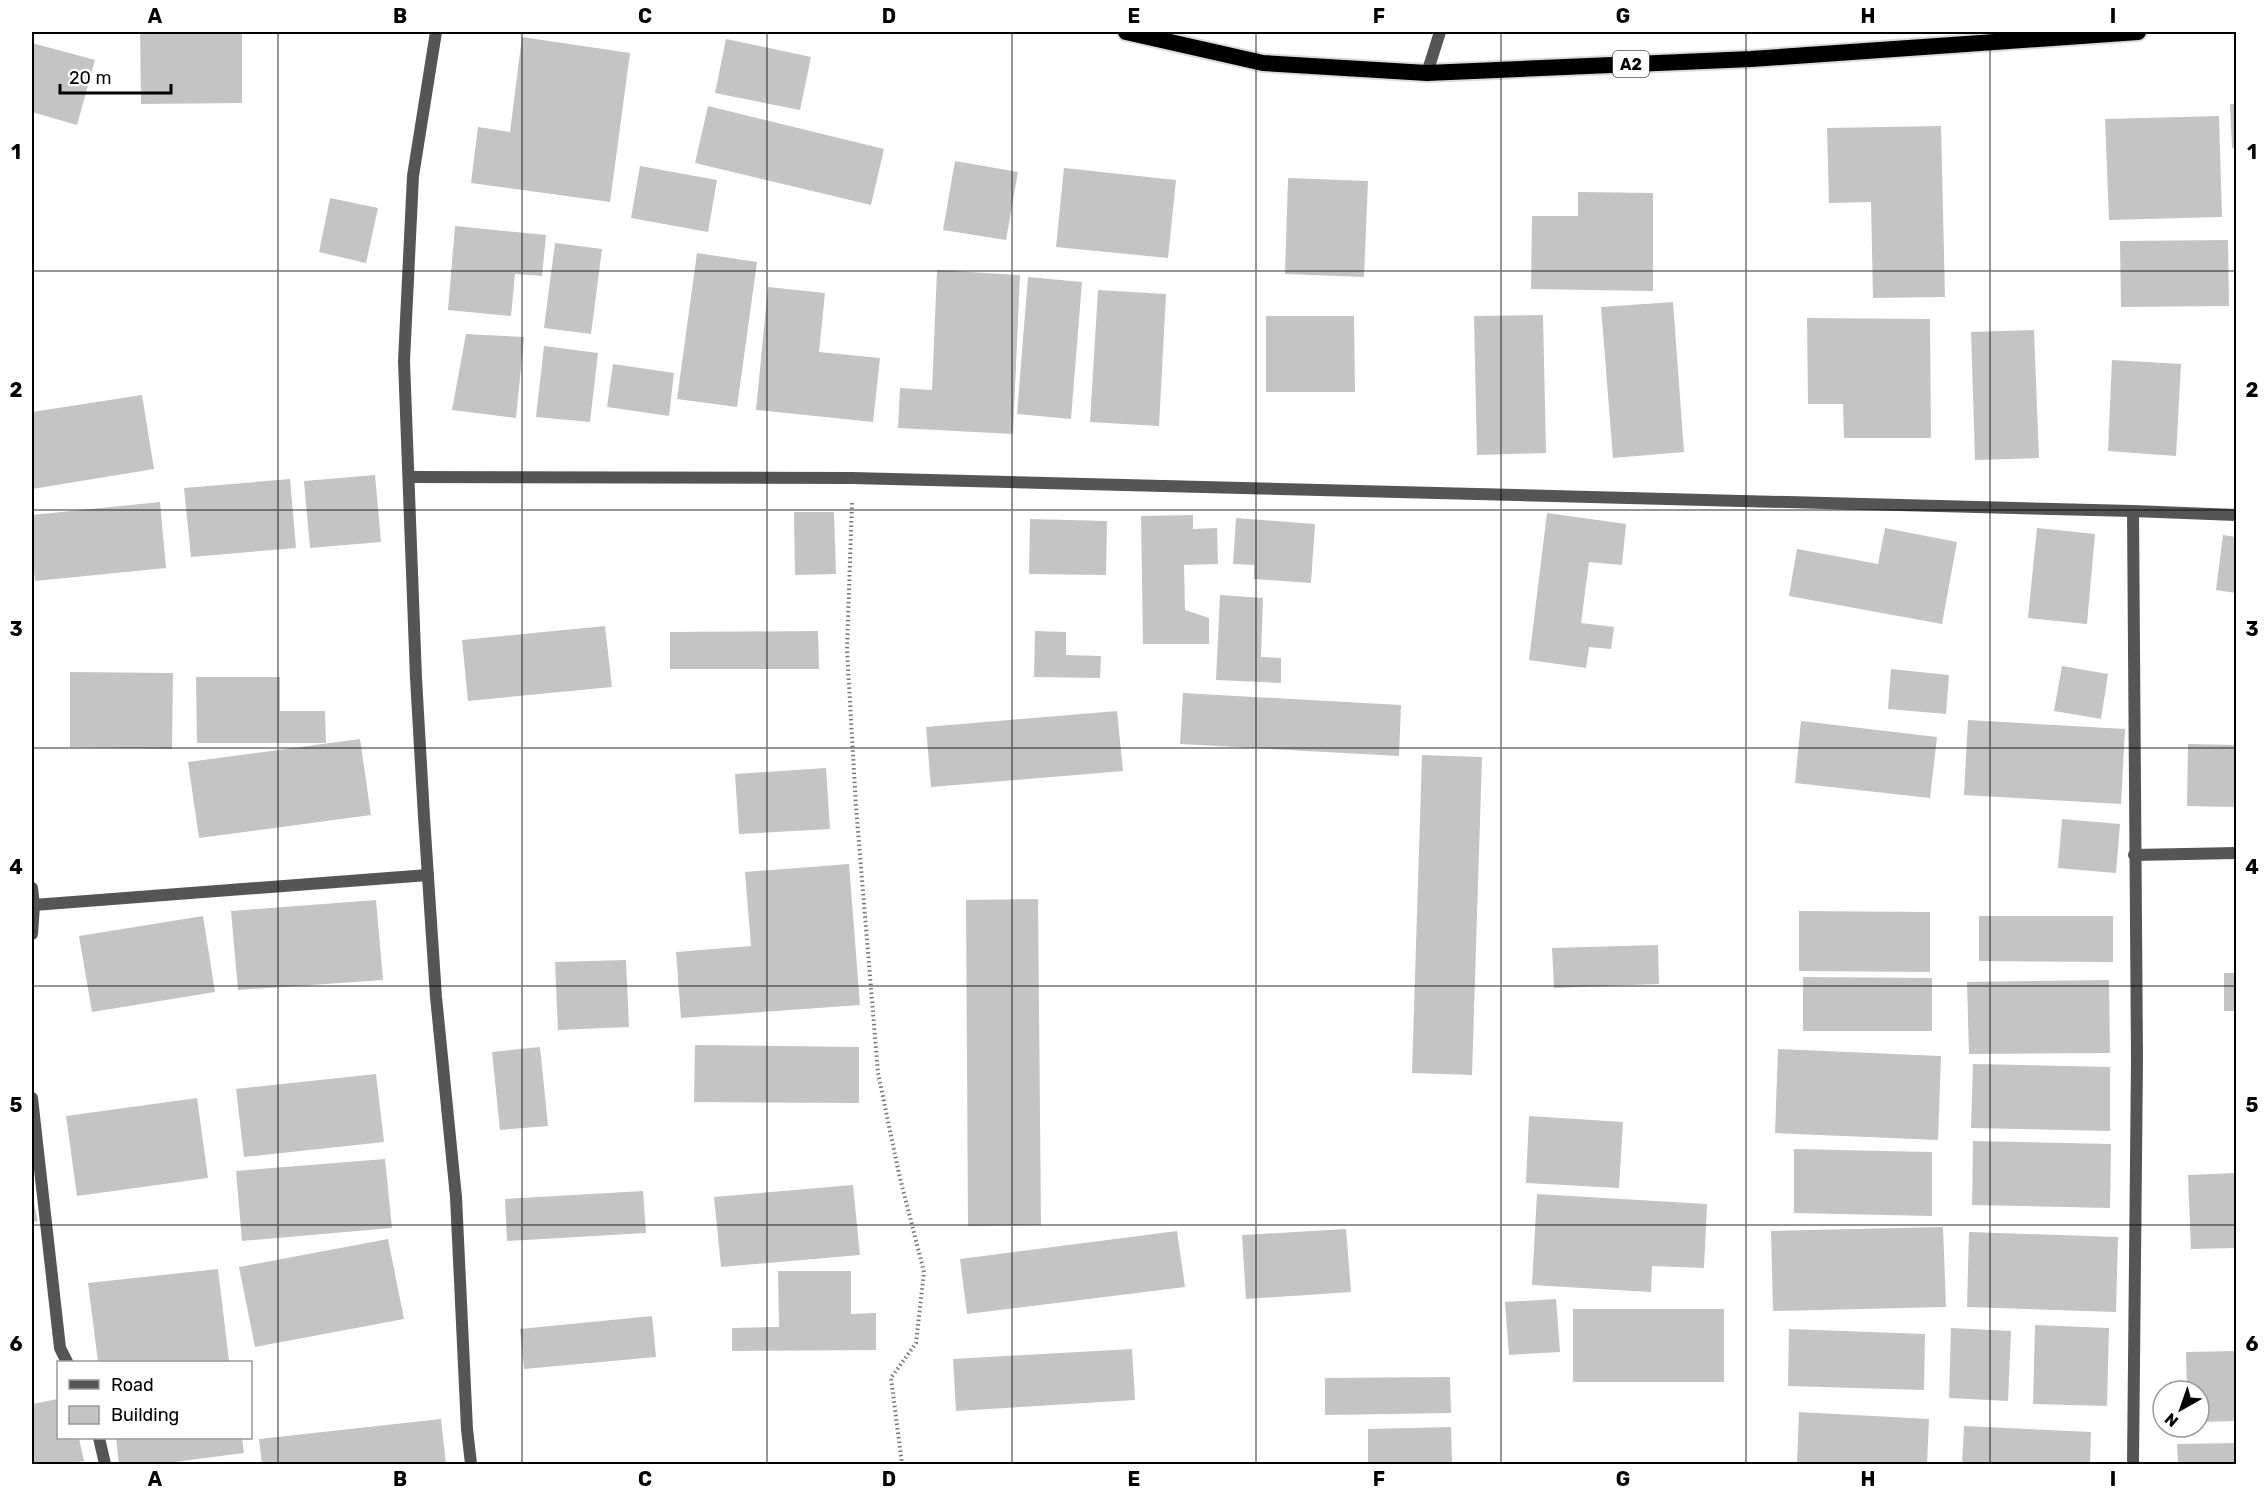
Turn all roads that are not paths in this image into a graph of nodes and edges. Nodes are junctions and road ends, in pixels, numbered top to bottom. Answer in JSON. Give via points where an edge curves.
{"nodes":[{"id":1,"x":436,"y":32,"type":"edge"},
{"id":2,"x":1126,"y":32,"type":"edge"},
{"id":3,"x":1440,"y":32,"type":"edge"},
{"id":4,"x":2138,"y":32,"type":"edge"},
{"id":5,"x":1426,"y":73,"type":"junction"},
{"id":6,"x":409,"y":477,"type":"junction"},
{"id":7,"x":2133,"y":511,"type":"junction"},
{"id":8,"x":2236,"y":515,"type":"edge"},
{"id":9,"x":2236,"y":854,"type":"edge"},
{"id":10,"x":2134,"y":855,"type":"junction"},
{"id":11,"x":428,"y":875,"type":"junction"},
{"id":12,"x":32,"y":888,"type":"edge"},
{"id":13,"x":34,"y":905,"type":"junction"},
{"id":14,"x":32,"y":934,"type":"edge"},
{"id":15,"x":32,"y":1098,"type":"edge"},
{"id":16,"x":66,"y":1361,"type":"edge"},
{"id":17,"x":99,"y":1439,"type":"edge"},
{"id":18,"x":105,"y":1464,"type":"edge"},
{"id":19,"x":471,"y":1464,"type":"edge"},
{"id":20,"x":2133,"y":1464,"type":"edge"}],
"edges":[{"from":1,"to":6,"type":"street","via":[[413,176],[404,361]]},
{"from":2,"to":5,"type":"highway","number":"A2","via":[[1263,63]]},
{"from":3,"to":5,"type":"street"},
{"from":4,"to":5,"type":"highway","number":"A2","via":[[1751,59]]},
{"from":6,"to":7,"type":"street","via":[[852,478]]},
{"from":6,"to":11,"type":"street"},
{"from":7,"to":8,"type":"street"},
{"from":7,"to":10,"type":"street"},
{"from":9,"to":10,"type":"street"},
{"from":10,"to":20,"type":"street","via":[[2137,1059]]},
{"from":11,"to":13,"type":"street"},
{"from":11,"to":19,"type":"street","via":[[456,1197]]},
{"from":12,"to":13,"type":"street"},
{"from":13,"to":14,"type":"street"},
{"from":15,"to":16,"type":"street","via":[[60,1348]]},
{"from":17,"to":18,"type":"street"}]}
